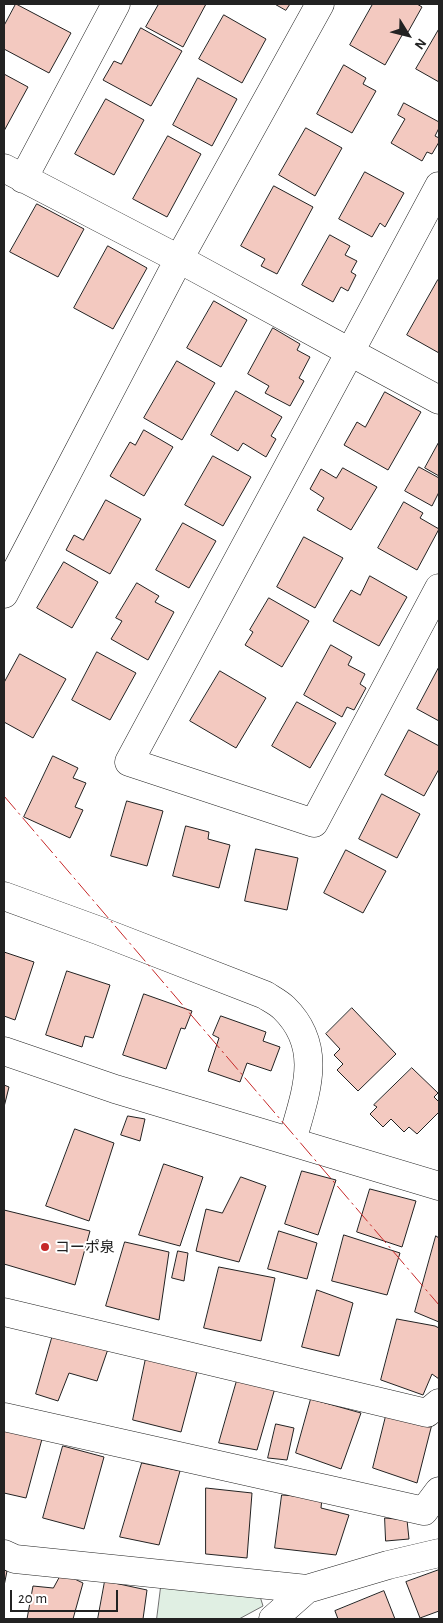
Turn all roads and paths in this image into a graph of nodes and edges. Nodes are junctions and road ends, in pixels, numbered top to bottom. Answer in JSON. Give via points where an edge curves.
{"nodes":[{"id":1,"x":116,"y":4,"type":"edge"},
{"id":2,"x":320,"y":4,"type":"edge"},
{"id":3,"x":13,"y":174,"type":"edge"},
{"id":4,"x":439,"y":186,"type":"edge"},
{"id":5,"x":178,"y":259,"type":"junction"},
{"id":6,"x":350,"y":352,"type":"junction"},
{"id":7,"x":439,"y":400,"type":"edge"},
{"id":8,"x":439,"y":588,"type":"edge"},
{"id":9,"x":4,"y":594,"type":"edge"},
{"id":10,"x":4,"y":896,"type":"edge"},
{"id":11,"x":4,"y":1051,"type":"edge"},
{"id":12,"x":292,"y":1141,"type":"junction"},
{"id":13,"x":439,"y":1186,"type":"edge"},
{"id":14,"x":4,"y":1312,"type":"edge"},
{"id":15,"x":439,"y":1403,"type":"edge"},
{"id":16,"x":4,"y":1417,"type":"edge"},
{"id":17,"x":439,"y":1491,"type":"edge"},
{"id":18,"x":439,"y":1553,"type":"edge"},
{"id":19,"x":4,"y":1554,"type":"edge"},
{"id":20,"x":307,"y":1589,"type":"junction"},
{"id":21,"x":273,"y":1619,"type":"edge"}],
"edges":[{"from":1,"to":3,"type":"street"},
{"from":2,"to":5,"type":"street"},
{"from":3,"to":5,"type":"street"},
{"from":4,"to":6,"type":"street"},
{"from":5,"to":6,"type":"street"},
{"from":5,"to":9,"type":"street"},
{"from":6,"to":7,"type":"street"},
{"from":6,"to":8,"type":"street","via":[[128,762],[314,823]]},
{"from":10,"to":12,"type":"street","via":[[265,995],[284,1008],[300,1028],[309,1051],[309,1081]]},
{"from":11,"to":12,"type":"street","via":[[115,1089]]},
{"from":12,"to":13,"type":"street"},
{"from":14,"to":15,"type":"street","via":[[427,1413]]},
{"from":16,"to":17,"type":"street","via":[[424,1511]]},
{"from":18,"to":20,"type":"street"},
{"from":19,"to":20,"type":"street","via":[[15,1559]]},
{"from":20,"to":21,"type":"street"}]}
